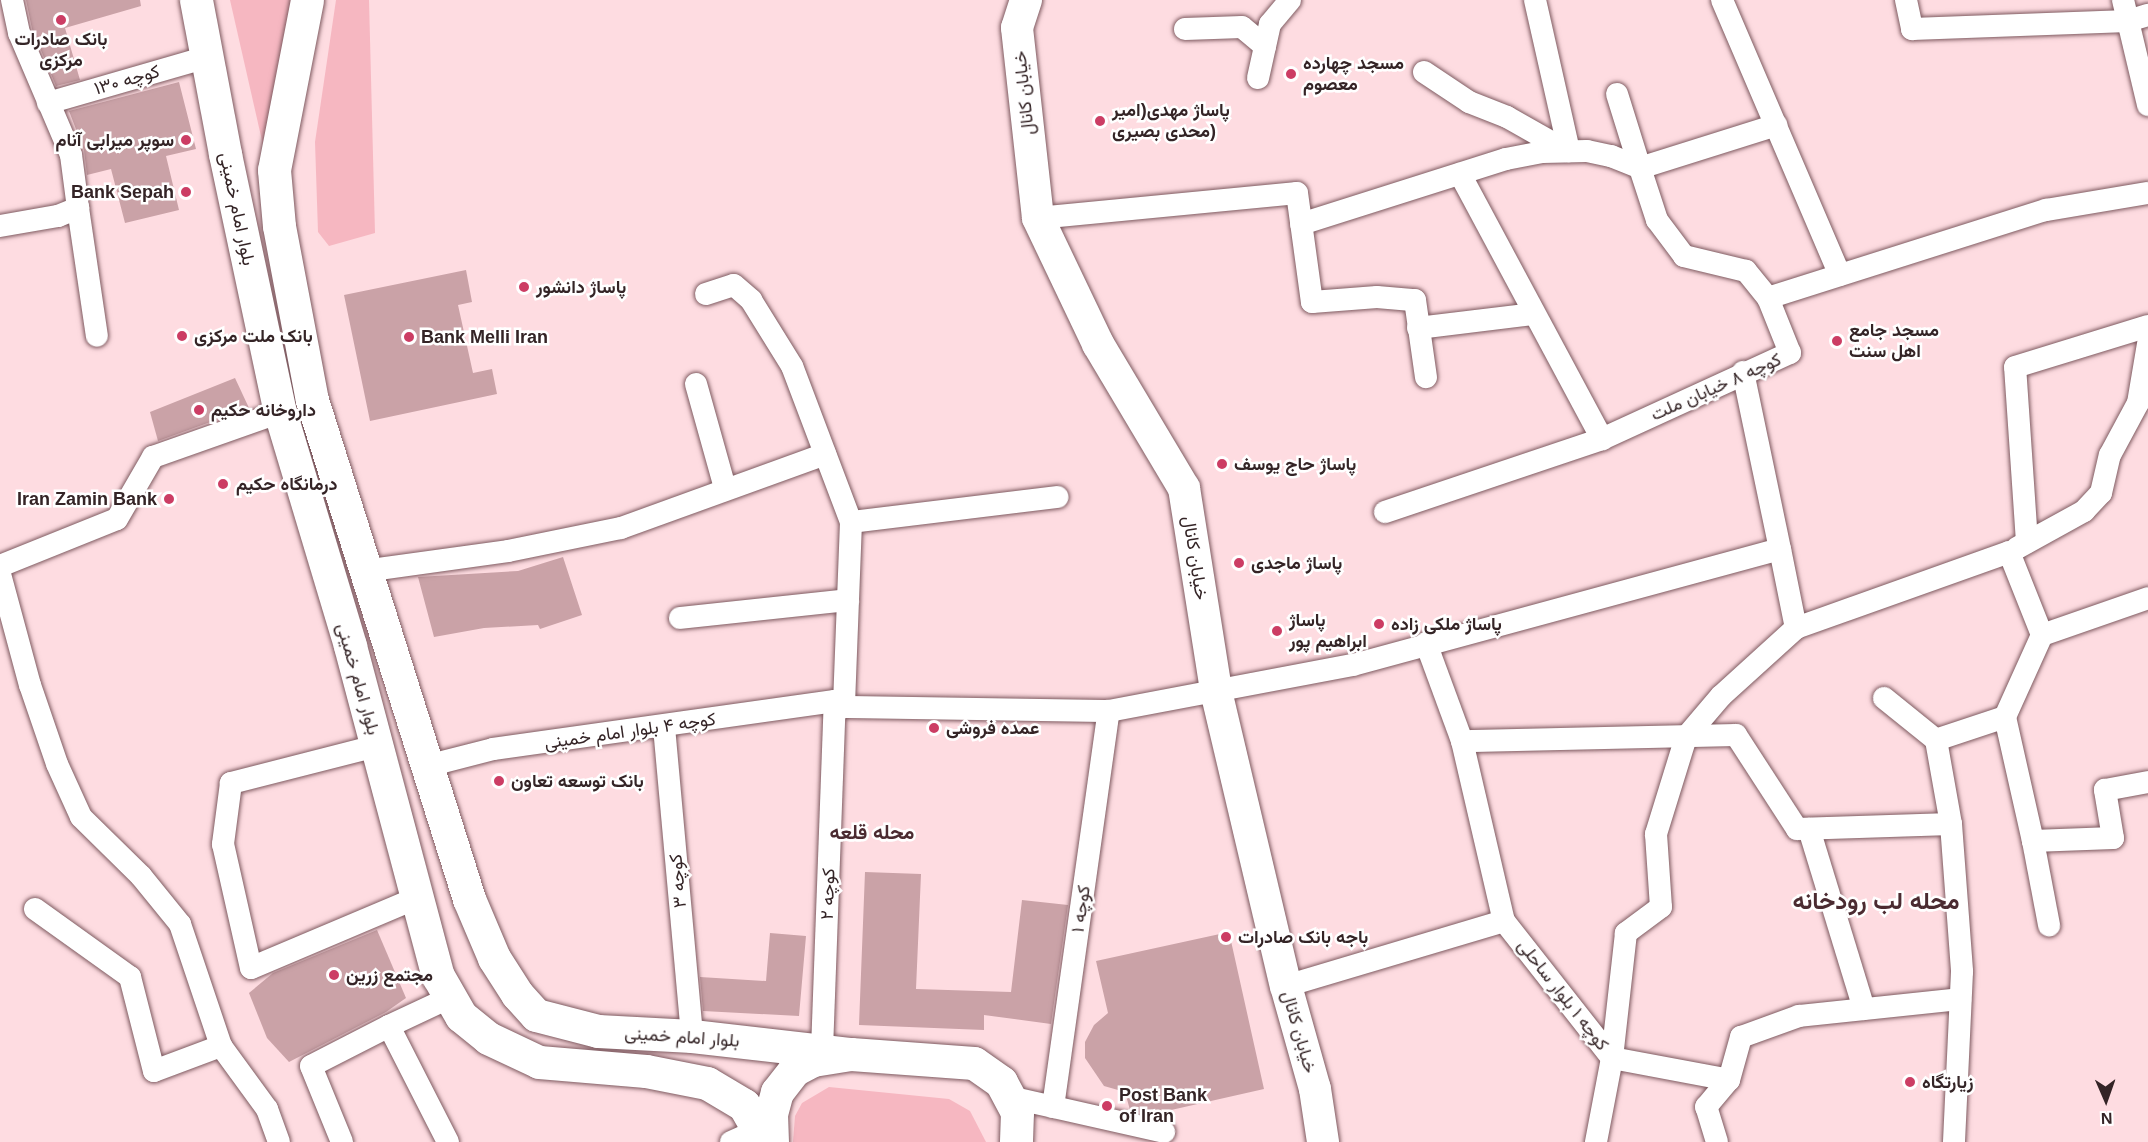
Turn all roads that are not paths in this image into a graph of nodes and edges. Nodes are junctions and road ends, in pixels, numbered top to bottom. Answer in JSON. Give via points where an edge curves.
{"nodes":[{"id":1,"x":12,"y":0,"type":"edge"},
{"id":2,"x":196,"y":0,"type":"edge"},
{"id":3,"x":307,"y":0,"type":"edge"},
{"id":4,"x":1026,"y":0,"type":"edge"},
{"id":5,"x":1290,"y":0,"type":"edge"},
{"id":6,"x":1535,"y":0,"type":"edge"},
{"id":7,"x":1722,"y":0,"type":"edge"},
{"id":8,"x":1906,"y":0,"type":"edge"},
{"id":9,"x":2133,"y":12,"type":"edge"},
{"id":10,"x":1185,"y":29,"type":"dead end"},
{"id":11,"x":9,"y":35,"type":"edge"},
{"id":12,"x":1265,"y":46,"type":"junction"},
{"id":13,"x":207,"y":57,"type":"junction"},
{"id":14,"x":1424,"y":72,"type":"dead end"},
{"id":15,"x":1258,"y":78,"type":"dead end"},
{"id":16,"x":1617,"y":94,"type":"dead end"},
{"id":17,"x":48,"y":103,"type":"junction"},
{"id":18,"x":2148,"y":105,"type":"edge"},
{"id":19,"x":1776,"y":125,"type":"junction"},
{"id":20,"x":1569,"y":151,"type":"junction"},
{"id":21,"x":1640,"y":168,"type":"junction"},
{"id":22,"x":1460,"y":174,"type":"junction"},
{"id":23,"x":2148,"y":193,"type":"edge"},
{"id":24,"x":78,"y":208,"type":"junction"},
{"id":25,"x":1038,"y":218,"type":"junction"},
{"id":26,"x":1301,"y":224,"type":"junction"},
{"id":27,"x":0,"y":226,"type":"edge"},
{"id":28,"x":1840,"y":275,"type":"junction"},
{"id":29,"x":706,"y":294,"type":"dead end"},
{"id":30,"x":1768,"y":298,"type":"junction"},
{"id":31,"x":1534,"y":314,"type":"junction"},
{"id":32,"x":2148,"y":326,"type":"edge"},
{"id":33,"x":1418,"y":328,"type":"junction"},
{"id":34,"x":97,"y":336,"type":"dead end"},
{"id":35,"x":2148,"y":344,"type":"edge"},
{"id":36,"x":1743,"y":372,"type":"junction"},
{"id":37,"x":1426,"y":377,"type":"dead end"},
{"id":38,"x":696,"y":384,"type":"dead end"},
{"id":39,"x":280,"y":412,"type":"junction"},
{"id":40,"x":1602,"y":439,"type":"junction"},
{"id":41,"x":825,"y":454,"type":"junction"},
{"id":42,"x":725,"y":488,"type":"junction"},
{"id":43,"x":1057,"y":497,"type":"dead end"},
{"id":44,"x":1384,"y":512,"type":"dead end"},
{"id":45,"x":851,"y":522,"type":"junction"},
{"id":46,"x":2018,"y":547,"type":"junction"},
{"id":47,"x":1780,"y":549,"type":"junction"},
{"id":48,"x":0,"y":566,"type":"edge"},
{"id":49,"x":364,"y":571,"type":"junction"},
{"id":50,"x":0,"y":574,"type":"edge"},
{"id":51,"x":2148,"y":598,"type":"edge"},
{"id":52,"x":848,"y":600,"type":"junction"},
{"id":53,"x":680,"y":618,"type":"dead end"},
{"id":54,"x":1796,"y":628,"type":"junction"},
{"id":55,"x":2042,"y":635,"type":"junction"},
{"id":56,"x":1426,"y":643,"type":"junction"},
{"id":57,"x":1216,"y":691,"type":"junction"},
{"id":58,"x":1884,"y":698,"type":"dead end"},
{"id":59,"x":839,"y":704,"type":"junction"},
{"id":60,"x":1109,"y":711,"type":"junction"},
{"id":61,"x":2005,"y":717,"type":"junction"},
{"id":62,"x":664,"y":727,"type":"junction"},
{"id":63,"x":1686,"y":737,"type":"junction"},
{"id":64,"x":1936,"y":740,"type":"junction"},
{"id":65,"x":1462,"y":741,"type":"junction"},
{"id":66,"x":376,"y":746,"type":"junction"},
{"id":67,"x":427,"y":766,"type":"junction"},
{"id":68,"x":2148,"y":782,"type":"edge"},
{"id":69,"x":1951,"y":824,"type":"junction"},
{"id":70,"x":1809,"y":829,"type":"junction"},
{"id":71,"x":2032,"y":841,"type":"junction"},
{"id":72,"x":417,"y":898,"type":"junction"},
{"id":73,"x":35,"y":909,"type":"dead end"},
{"id":74,"x":1504,"y":921,"type":"junction"},
{"id":75,"x":2049,"y":925,"type":"dead end"},
{"id":76,"x":1286,"y":986,"type":"junction"},
{"id":77,"x":451,"y":997,"type":"junction"},
{"id":78,"x":1960,"y":999,"type":"junction"},
{"id":79,"x":1864,"y":1010,"type":"junction"},
{"id":80,"x":389,"y":1026,"type":"junction"},
{"id":81,"x":692,"y":1036,"type":"junction"},
{"id":82,"x":221,"y":1046,"type":"junction"},
{"id":83,"x":837,"y":1052,"type":"junction"},
{"id":84,"x":1612,"y":1058,"type":"junction"},
{"id":85,"x":1730,"y":1080,"type":"junction"},
{"id":86,"x":1009,"y":1097,"type":"junction"},
{"id":87,"x":1053,"y":1107,"type":"junction"},
{"id":88,"x":1164,"y":1132,"type":"dead end"},
{"id":89,"x":756,"y":1139,"type":"edge"},
{"id":90,"x":279,"y":1142,"type":"edge"},
{"id":91,"x":342,"y":1142,"type":"edge"},
{"id":92,"x":448,"y":1142,"type":"edge"},
{"id":93,"x":1016,"y":1142,"type":"edge"},
{"id":94,"x":1323,"y":1142,"type":"edge"},
{"id":95,"x":1596,"y":1142,"type":"edge"},
{"id":96,"x":1717,"y":1142,"type":"edge"},
{"id":97,"x":1954,"y":1142,"type":"edge"}],
"edges":[{"from":1,"to":11,"type":"street"},
{"from":2,"to":13,"type":"main road","name":"بلوار امام خمینی"},
{"from":3,"to":49,"type":"main road","name":"بلوار امام خمینی","via":[[274,170],[279,226],[312,400]]},
{"from":4,"to":25,"type":"street","name":"خیابان کانال","via":[[1017,28]]},
{"from":5,"to":12,"type":"street","via":[[1270,24]]},
{"from":6,"to":20,"type":"street"},
{"from":7,"to":19,"type":"street"},
{"from":8,"to":9,"type":"street","via":[[1912,28]]},
{"from":9,"to":18,"type":"street"},
{"from":10,"to":12,"type":"street","via":[[1242,27]]},
{"from":11,"to":17,"type":"street"},
{"from":12,"to":15,"type":"street"},
{"from":13,"to":17,"type":"street","name":"کوچه ۱۳۰"},
{"from":13,"to":39,"type":"main road","name":"بلوار امام خمینی"},
{"from":14,"to":20,"type":"street","via":[[1469,102],[1507,117]]},
{"from":16,"to":21,"type":"street"},
{"from":17,"to":24,"type":"street","via":[[70,154]]},
{"from":19,"to":21,"type":"street"},
{"from":19,"to":28,"type":"street"},
{"from":20,"to":21,"type":"street","via":[[1611,156]]},
{"from":20,"to":22,"type":"street","via":[[1506,159]]},
{"from":21,"to":30,"type":"street","via":[[1657,220],[1684,256],[1746,271]]},
{"from":22,"to":26,"type":"street"},
{"from":22,"to":31,"type":"street"},
{"from":23,"to":28,"type":"street","via":[[2046,210]]},
{"from":24,"to":27,"type":"street","via":[[58,216]]},
{"from":24,"to":34,"type":"street"},
{"from":25,"to":26,"type":"street","via":[[1297,193]]},
{"from":25,"to":57,"type":"street","name":"خیابان کانال","via":[[1098,344],[1184,488]]},
{"from":26,"to":33,"type":"street","via":[[1312,302],[1377,297],[1415,300]]},
{"from":28,"to":30,"type":"street"},
{"from":29,"to":41,"type":"street","via":[[734,285],[751,300],[792,366]]},
{"from":30,"to":36,"type":"street","name":"کوچه ۸ خیابان ملت","via":[[1790,354]]},
{"from":31,"to":33,"type":"street"},
{"from":31,"to":40,"type":"street"},
{"from":32,"to":46,"type":"street","via":[[2015,368]]},
{"from":33,"to":37,"type":"street"},
{"from":35,"to":46,"type":"street","via":[[2138,403],[2110,455],[2101,493],[2084,511]]},
{"from":36,"to":40,"type":"street","name":"کوچه ۸ خیابان ملت"},
{"from":36,"to":47,"type":"street"},
{"from":38,"to":42,"type":"street"},
{"from":39,"to":48,"type":"street","via":[[153,457],[117,519]]},
{"from":39,"to":66,"type":"main road","name":"بلوار امام خمینی"},
{"from":40,"to":44,"type":"street","name":"کوچه ۸ خیابان ملت"},
{"from":41,"to":42,"type":"street"},
{"from":41,"to":45,"type":"street"},
{"from":42,"to":49,"type":"street","via":[[621,528],[508,551]]},
{"from":43,"to":45,"type":"street"},
{"from":45,"to":52,"type":"street","name":"کوچه ۲"},
{"from":46,"to":54,"type":"street"},
{"from":46,"to":55,"type":"street"},
{"from":47,"to":54,"type":"street"},
{"from":47,"to":56,"type":"street","name":"کوچه ۴ بلوار امام خمینی"},
{"from":49,"to":67,"type":"main road","name":"بلوار امام خمینی"},
{"from":50,"to":82,"type":"street","via":[[30,685],[81,817],[141,876],[180,924]]},
{"from":51,"to":55,"type":"street"},
{"from":52,"to":53,"type":"street"},
{"from":52,"to":59,"type":"street","name":"کوچه ۲"},
{"from":54,"to":63,"type":"street","via":[[1721,696]]},
{"from":55,"to":61,"type":"street"},
{"from":56,"to":57,"type":"street","name":"کوچه ۴ بلوار امام خمینی","via":[[1353,665]]},
{"from":56,"to":65,"type":"street"},
{"from":57,"to":60,"type":"street","name":"کوچه ۴ بلوار امام خمینی"},
{"from":57,"to":76,"type":"street","name":"خیابان کانال"},
{"from":58,"to":64,"type":"street"},
{"from":59,"to":60,"type":"street","name":"کوچه ۴ بلوار امام خمینی"},
{"from":59,"to":62,"type":"street","name":"کوچه ۴ بلوار امام خمینی"},
{"from":59,"to":83,"type":"street","name":"کوچه ۲"},
{"from":60,"to":87,"type":"street","name":"کوچه ۱"},
{"from":61,"to":64,"type":"street"},
{"from":61,"to":71,"type":"street"},
{"from":62,"to":67,"type":"street","name":"کوچه ۴ بلوار امام خمینی","via":[[493,749]]},
{"from":62,"to":81,"type":"street","name":"کوچه ۳"},
{"from":63,"to":65,"type":"street"},
{"from":63,"to":70,"type":"street","via":[[1736,735],[1797,829]]},
{"from":63,"to":84,"type":"street","via":[[1656,834],[1661,907],[1626,933]]},
{"from":64,"to":69,"type":"street"},
{"from":65,"to":74,"type":"street"},
{"from":66,"to":72,"type":"main road","name":"بلوار امام خمینی"},
{"from":66,"to":72,"type":"street","via":[[231,783],[223,844],[251,968]]},
{"from":67,"to":81,"type":"main road","name":"بلوار امام خمینی","via":[[468,898],[494,958],[517,994],[537,1015],[598,1031]]},
{"from":68,"to":71,"type":"street","via":[[2105,790],[2113,838]]},
{"from":69,"to":70,"type":"street"},
{"from":69,"to":78,"type":"street","via":[[1960,921]]},
{"from":70,"to":79,"type":"street"},
{"from":71,"to":75,"type":"street"},
{"from":72,"to":77,"type":"main road","name":"بلوار امام خمینی","via":[[438,976]]},
{"from":73,"to":82,"type":"street","via":[[130,977],[154,1071]]},
{"from":74,"to":76,"type":"street"},
{"from":74,"to":84,"type":"street","name":"کوچه ۱ بلوار ساحلی"},
{"from":76,"to":94,"type":"street","name":"خیابان کانال","via":[[1316,1089]]},
{"from":77,"to":80,"type":"street"},
{"from":77,"to":89,"type":"main road","name":"بلوار امام خمینی","via":[[461,1016],[488,1038],[539,1062],[646,1071],[707,1083],[744,1105]]},
{"from":78,"to":79,"type":"street"},
{"from":78,"to":97,"type":"street"},
{"from":79,"to":85,"type":"street","via":[[1799,1016],[1741,1037]]},
{"from":80,"to":91,"type":"street","via":[[311,1066]]},
{"from":80,"to":92,"type":"street"},
{"from":81,"to":83,"type":"main road","name":"بلوار امام خمینی"},
{"from":82,"to":90,"type":"street","via":[[267,1109]]},
{"from":83,"to":86,"type":"main road","via":[[974,1063],[1001,1082]]},
{"from":83,"to":89,"type":"main road","via":[[794,1070],[777,1092],[771,1114]]},
{"from":84,"to":85,"type":"street"},
{"from":84,"to":95,"type":"street","name":"کوچه ۱ بلوار ساحلی"},
{"from":85,"to":96,"type":"street","via":[[1706,1107]]},
{"from":86,"to":87,"type":"street"},
{"from":86,"to":93,"type":"main road","via":[[1017,1112]]},
{"from":87,"to":88,"type":"street"}]}
